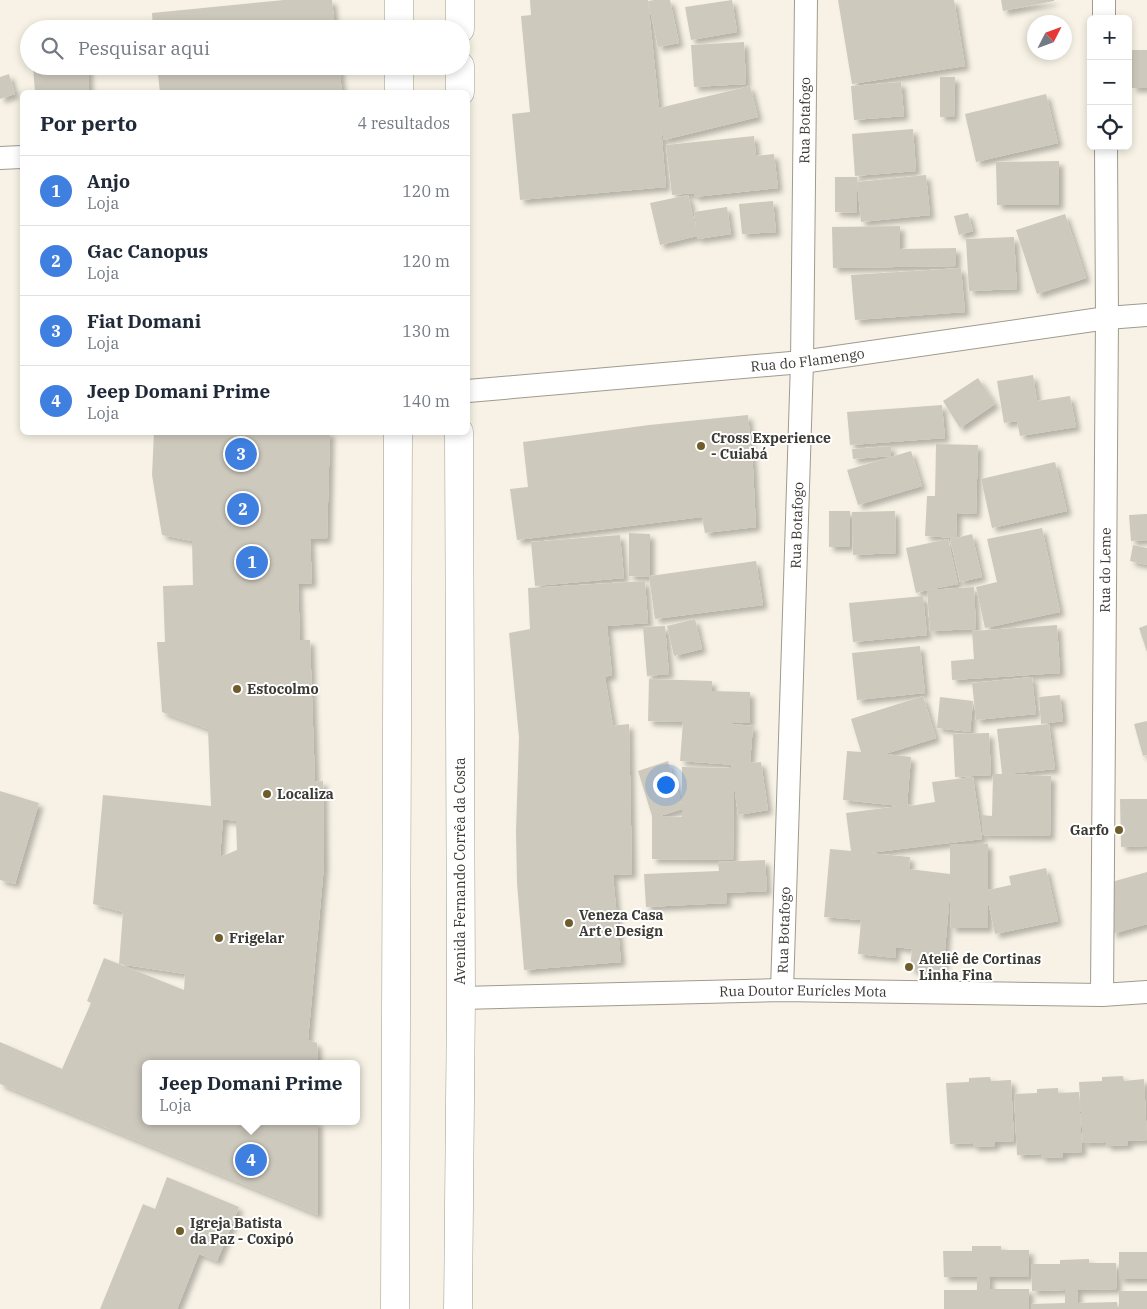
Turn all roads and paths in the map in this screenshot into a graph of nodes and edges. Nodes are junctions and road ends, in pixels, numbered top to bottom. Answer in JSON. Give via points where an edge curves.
{"nodes":[{"id":1,"x":399,"y":0,"type":"edge"},
{"id":2,"x":460,"y":0,"type":"edge"},
{"id":3,"x":806,"y":0,"type":"edge"},
{"id":4,"x":1104,"y":0,"type":"edge"},
{"id":5,"x":1104,"y":15,"type":"edge"},
{"id":6,"x":399,"y":20,"type":"edge"},
{"id":7,"x":460,"y":20,"type":"edge"},
{"id":8,"x":399,"y":75,"type":"edge"},
{"id":9,"x":460,"y":75,"type":"edge"},
{"id":10,"x":399,"y":90,"type":"edge"},
{"id":11,"x":460,"y":90,"type":"edge"},
{"id":12,"x":1106,"y":150,"type":"edge"},
{"id":13,"x":20,"y":157,"type":"edge"},
{"id":14,"x":0,"y":158,"type":"edge"},
{"id":15,"x":1147,"y":315,"type":"edge"},
{"id":16,"x":1107,"y":318,"type":"junction"},
{"id":17,"x":802,"y":362,"type":"junction"},
{"id":18,"x":470,"y":391,"type":"edge"},
{"id":19,"x":398,"y":435,"type":"edge"},
{"id":20,"x":458,"y":435,"type":"edge"},
{"id":21,"x":782,"y":990,"type":"junction"},
{"id":22,"x":1147,"y":992,"type":"edge"},
{"id":23,"x":1102,"y":995,"type":"junction"},
{"id":24,"x":461,"y":998,"type":"junction"},
{"id":25,"x":395,"y":1309,"type":"edge"},
{"id":26,"x":458,"y":1309,"type":"edge"}],
"edges":[{"from":1,"to":6,"type":"main road"},
{"from":2,"to":7,"type":"main road"},
{"from":3,"to":17,"type":"street","name":"Rua Botafogo"},
{"from":4,"to":5,"type":"street"},
{"from":8,"to":10,"type":"main road"},
{"from":9,"to":11,"type":"main road"},
{"from":12,"to":16,"type":"street","name":"Rua do Leme"},
{"from":13,"to":14,"type":"street"},
{"from":15,"to":16,"type":"street","name":"Rua do Flamengo"},
{"from":16,"to":17,"type":"street","name":"Rua do Flamengo"},
{"from":16,"to":23,"type":"street","name":"Rua do Leme"},
{"from":17,"to":18,"type":"street","name":"Rua do Flamengo"},
{"from":17,"to":21,"type":"street","name":"Rua Botafogo"},
{"from":19,"to":25,"type":"main road"},
{"from":20,"to":24,"type":"main road","name":"Avenida Fernando Corrêa da Costa"},
{"from":21,"to":23,"type":"street","name":"Rua Doutor Eurícles Mota"},
{"from":21,"to":24,"type":"street","name":"Rua Doutor Eurícles Mota"},
{"from":22,"to":23,"type":"street","name":"Rua Doutor Eurícles Mota"},
{"from":24,"to":26,"type":"main road","name":"Avenida Fernando Corrêa da Costa"}]}
